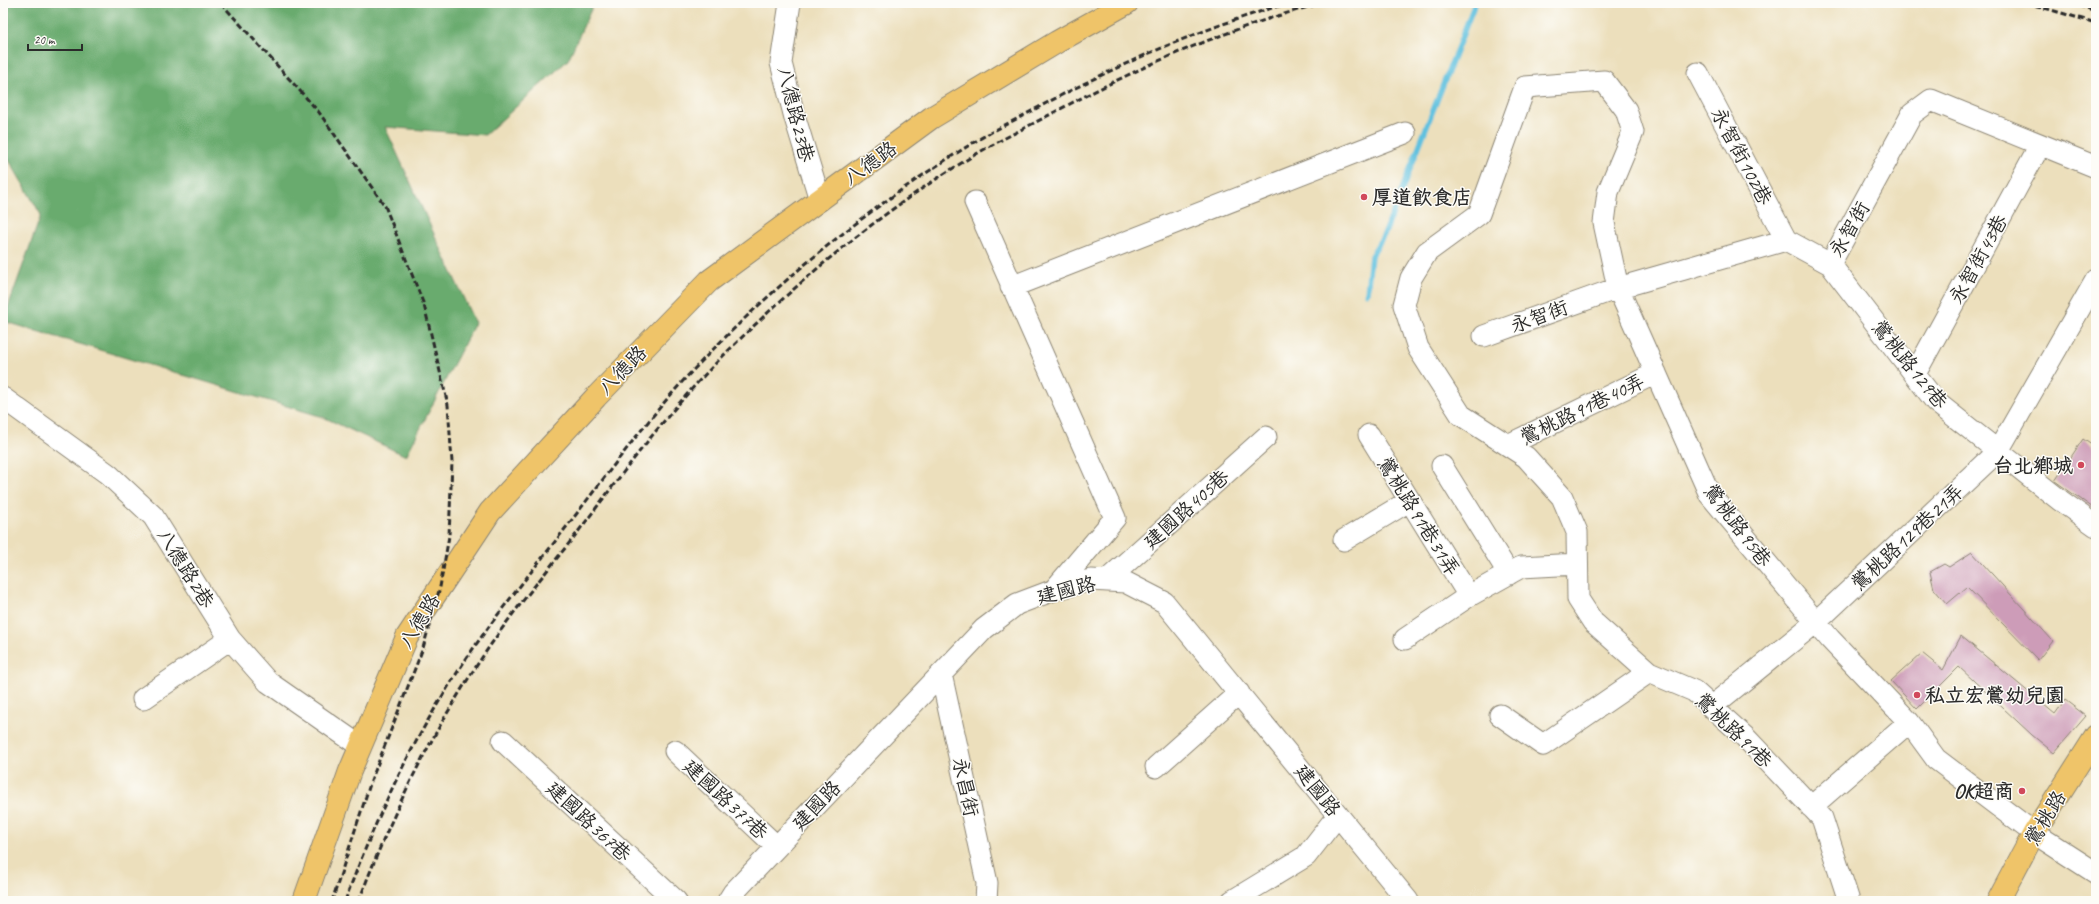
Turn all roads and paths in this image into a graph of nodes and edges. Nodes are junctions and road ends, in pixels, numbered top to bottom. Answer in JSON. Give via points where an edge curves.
{"nodes":[{"id":1,"x":790,"y":3,"type":"edge"},
{"id":2,"x":1127,"y":3,"type":"edge"},
{"id":3,"x":1698,"y":73,"type":"dead end"},
{"id":4,"x":1634,"y":132,"type":"joint"},
{"id":5,"x":1405,"y":133,"type":"dead end"},
{"id":6,"x":2040,"y":145,"type":"junction"},
{"id":7,"x":2096,"y":167,"type":"edge"},
{"id":8,"x":820,"y":200,"type":"junction"},
{"id":9,"x":975,"y":202,"type":"dead end"},
{"id":10,"x":1786,"y":240,"type":"junction"},
{"id":11,"x":1830,"y":264,"type":"junction"},
{"id":12,"x":2096,"y":280,"type":"edge"},
{"id":13,"x":1011,"y":287,"type":"junction"},
{"id":14,"x":1618,"y":288,"type":"junction"},
{"id":15,"x":1484,"y":336,"type":"dead end"},
{"id":16,"x":1656,"y":373,"type":"junction"},
{"id":17,"x":1915,"y":374,"type":"junction"},
{"id":18,"x":3,"y":398,"type":"edge"},
{"id":19,"x":1369,"y":435,"type":"dead end"},
{"id":20,"x":1266,"y":437,"type":"dead end"},
{"id":21,"x":1508,"y":445,"type":"junction"},
{"id":22,"x":1998,"y":451,"type":"junction"},
{"id":23,"x":1442,"y":466,"type":"dead end"},
{"id":24,"x":1410,"y":501,"type":"junction"},
{"id":25,"x":2096,"y":526,"type":"edge"},
{"id":26,"x":1344,"y":540,"type":"dead end"},
{"id":27,"x":1577,"y":564,"type":"junction"},
{"id":28,"x":1509,"y":574,"type":"junction"},
{"id":29,"x":1106,"y":581,"type":"junction"},
{"id":30,"x":1054,"y":590,"type":"junction"},
{"id":31,"x":1469,"y":596,"type":"junction"},
{"id":32,"x":1816,"y":622,"type":"junction"},
{"id":33,"x":230,"y":639,"type":"junction"},
{"id":34,"x":1405,"y":639,"type":"dead end"},
{"id":35,"x":1649,"y":672,"type":"junction"},
{"id":36,"x":941,"y":674,"type":"junction"},
{"id":37,"x":1239,"y":693,"type":"junction"},
{"id":38,"x":143,"y":699,"type":"dead end"},
{"id":39,"x":1712,"y":707,"type":"junction"},
{"id":40,"x":1500,"y":715,"type":"dead end"},
{"id":41,"x":1909,"y":722,"type":"junction"},
{"id":42,"x":2096,"y":736,"type":"edge"},
{"id":43,"x":503,"y":742,"type":"dead end"},
{"id":44,"x":360,"y":746,"type":"junction"},
{"id":45,"x":675,"y":751,"type":"dead end"},
{"id":46,"x":1156,"y":767,"type":"dead end"},
{"id":47,"x":1811,"y":808,"type":"junction"},
{"id":48,"x":1338,"y":815,"type":"junction"},
{"id":49,"x":2034,"y":834,"type":"junction"},
{"id":50,"x":776,"y":846,"type":"junction"},
{"id":51,"x":2096,"y":873,"type":"edge"},
{"id":52,"x":304,"y":901,"type":"edge"},
{"id":53,"x":676,"y":901,"type":"edge"},
{"id":54,"x":728,"y":901,"type":"edge"},
{"id":55,"x":986,"y":901,"type":"edge"},
{"id":56,"x":1232,"y":901,"type":"edge"},
{"id":57,"x":1408,"y":901,"type":"edge"},
{"id":58,"x":1850,"y":901,"type":"edge"},
{"id":59,"x":1998,"y":901,"type":"edge"}],
"edges":[{"from":1,"to":8,"type":"street","name":"八德路23巷","via":[[781,62]]},
{"from":2,"to":8,"type":"main road","name":"八德路","via":[[931,118]]},
{"from":3,"to":10,"type":"street","name":"永智街102巷"},
{"from":4,"to":14,"type":"street","name":"鶯桃路95巷","via":[[1608,192],[1604,223]]},
{"from":4,"to":21,"type":"street","name":"鶯桃路91巷","via":[[1626,110],[1604,81],[1525,87],[1479,214],[1427,252],[1411,278],[1404,305],[1418,348],[1461,415]]},
{"from":5,"to":13,"type":"street"},
{"from":6,"to":7,"type":"street","name":"永智街"},
{"from":6,"to":11,"type":"street","name":"永智街","via":[[1932,100],[1912,114]]},
{"from":6,"to":17,"type":"street","name":"永智街43巷"},
{"from":8,"to":44,"type":"main road","name":"八德路","via":[[709,281],[596,397],[490,512],[407,637]]},
{"from":9,"to":13,"type":"street"},
{"from":10,"to":11,"type":"street","name":"永智街"},
{"from":10,"to":14,"type":"street","name":"永智街"},
{"from":11,"to":17,"type":"street","name":"鶯桃路129巷"},
{"from":12,"to":22,"type":"street","name":"鶯桃路129巷21弄"},
{"from":13,"to":30,"type":"street","via":[[1115,518]]},
{"from":14,"to":15,"type":"street","name":"永智街"},
{"from":14,"to":16,"type":"street","name":"鶯桃路95巷"},
{"from":16,"to":21,"type":"street","name":"鶯桃路91巷40弄"},
{"from":16,"to":32,"type":"street","name":"鶯桃路95巷","via":[[1710,495]]},
{"from":17,"to":22,"type":"street","name":"鶯桃路129巷","via":[[1936,402]]},
{"from":18,"to":33,"type":"street","name":"八德路2巷","via":[[108,474],[153,516]]},
{"from":19,"to":24,"type":"street","name":"鶯桃路91巷31弄"},
{"from":20,"to":29,"type":"street","name":"建國路405巷"},
{"from":21,"to":27,"type":"street","name":"鶯桃路91巷","via":[[1526,457],[1562,497],[1577,532]]},
{"from":22,"to":25,"type":"street","name":"鶯桃路129巷"},
{"from":22,"to":32,"type":"street","name":"鶯桃路129巷21弄"},
{"from":23,"to":28,"type":"street"},
{"from":24,"to":26,"type":"street"},
{"from":24,"to":31,"type":"street","name":"鶯桃路91巷31弄"},
{"from":27,"to":28,"type":"street","name":"鶯桃路91巷31弄","via":[[1521,567]]},
{"from":27,"to":35,"type":"street","name":"鶯桃路91巷","via":[[1578,598],[1592,622]]},
{"from":28,"to":31,"type":"street","name":"鶯桃路91巷31弄"},
{"from":29,"to":30,"type":"street","name":"建國路","via":[[1090,580]]},
{"from":29,"to":37,"type":"street","name":"建國路","via":[[1124,582],[1164,602]]},
{"from":30,"to":36,"type":"street","name":"建國路","via":[[1017,604],[984,629]]},
{"from":31,"to":34,"type":"street","name":"鶯桃路91巷31弄"},
{"from":32,"to":39,"type":"street","name":"鶯桃路129巷21弄"},
{"from":32,"to":41,"type":"street","name":"鶯桃路95巷"},
{"from":33,"to":38,"type":"street"},
{"from":33,"to":44,"type":"street","name":"八德路2巷","via":[[268,682]]},
{"from":35,"to":39,"type":"street","name":"鶯桃路91巷","via":[[1694,691]]},
{"from":35,"to":40,"type":"street","via":[[1543,744]]},
{"from":36,"to":50,"type":"street","name":"建國路"},
{"from":36,"to":55,"type":"street","name":"永昌街","via":[[987,883]]},
{"from":37,"to":46,"type":"street"},
{"from":37,"to":48,"type":"street","name":"建國路"},
{"from":39,"to":47,"type":"street","name":"鶯桃路91巷","via":[[1744,736]]},
{"from":41,"to":47,"type":"street"},
{"from":41,"to":49,"type":"street","name":"鶯桃路95巷","via":[[1936,759]]},
{"from":42,"to":49,"type":"main road","name":"鶯桃路"},
{"from":43,"to":53,"type":"street","name":"建國路367巷"},
{"from":44,"to":52,"type":"main road","name":"八德路"},
{"from":45,"to":50,"type":"street","name":"建國路377巷"},
{"from":47,"to":58,"type":"street","name":"鶯桃路91巷","via":[[1822,818]]},
{"from":48,"to":56,"type":"street","via":[[1306,856]]},
{"from":48,"to":57,"type":"street","name":"建國路"},
{"from":49,"to":51,"type":"street","name":"鶯桃路95巷"},
{"from":49,"to":59,"type":"main road","name":"鶯桃路"},
{"from":50,"to":54,"type":"street","name":"建國路"}]}
